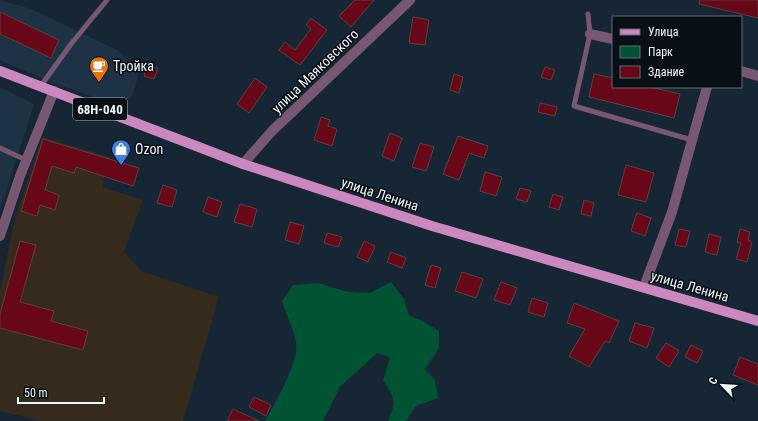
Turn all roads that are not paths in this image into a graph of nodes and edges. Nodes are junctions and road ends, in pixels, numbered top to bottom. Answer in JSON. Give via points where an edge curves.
{"nodes":[{"id":1,"x":107,"y":0,"type":"edge"},
{"id":2,"x":410,"y":0,"type":"edge"},
{"id":3,"x":588,"y":14,"type":"dead end"},
{"id":4,"x":590,"y":34,"type":"junction"},
{"id":5,"x":612,"y":39,"type":"edge"},
{"id":6,"x":0,"y":71,"type":"edge"},
{"id":7,"x":742,"y":71,"type":"edge"},
{"id":8,"x":758,"y":76,"type":"edge"},
{"id":9,"x":40,"y":87,"type":"junction"},
{"id":10,"x":707,"y":88,"type":"edge"},
{"id":11,"x":54,"y":91,"type":"junction"},
{"id":12,"x":692,"y":140,"type":"junction"},
{"id":13,"x":0,"y":148,"type":"edge"},
{"id":14,"x":26,"y":160,"type":"junction"},
{"id":15,"x":242,"y":164,"type":"junction"},
{"id":16,"x":0,"y":236,"type":"edge"},
{"id":17,"x":644,"y":287,"type":"junction"},
{"id":18,"x":758,"y":321,"type":"edge"}],
"edges":[{"from":1,"to":9,"type":"lane"},
{"from":2,"to":15,"type":"street","name":"улица Маяковского","via":[[272,131]]},
{"from":3,"to":4,"type":"lane"},
{"from":4,"to":5,"type":"street"},
{"from":4,"to":12,"type":"lane","via":[[574,106]]},
{"from":6,"to":9,"type":"main road","name":"улица Ленина","number":"68Н-040"},
{"from":7,"to":8,"type":"street"},
{"from":9,"to":11,"type":"main road","name":"улица Ленина","number":"68Н-040"},
{"from":10,"to":12,"type":"street"},
{"from":11,"to":14,"type":"street"},
{"from":11,"to":15,"type":"main road","name":"улица Ленина","number":"68Н-040"},
{"from":12,"to":17,"type":"street","via":[[672,212]]},
{"from":13,"to":14,"type":"lane"},
{"from":14,"to":16,"type":"street"},
{"from":15,"to":17,"type":"main road","name":"улица Ленина","via":[[432,226]]},
{"from":17,"to":18,"type":"main road","name":"улица Ленина"}]}
